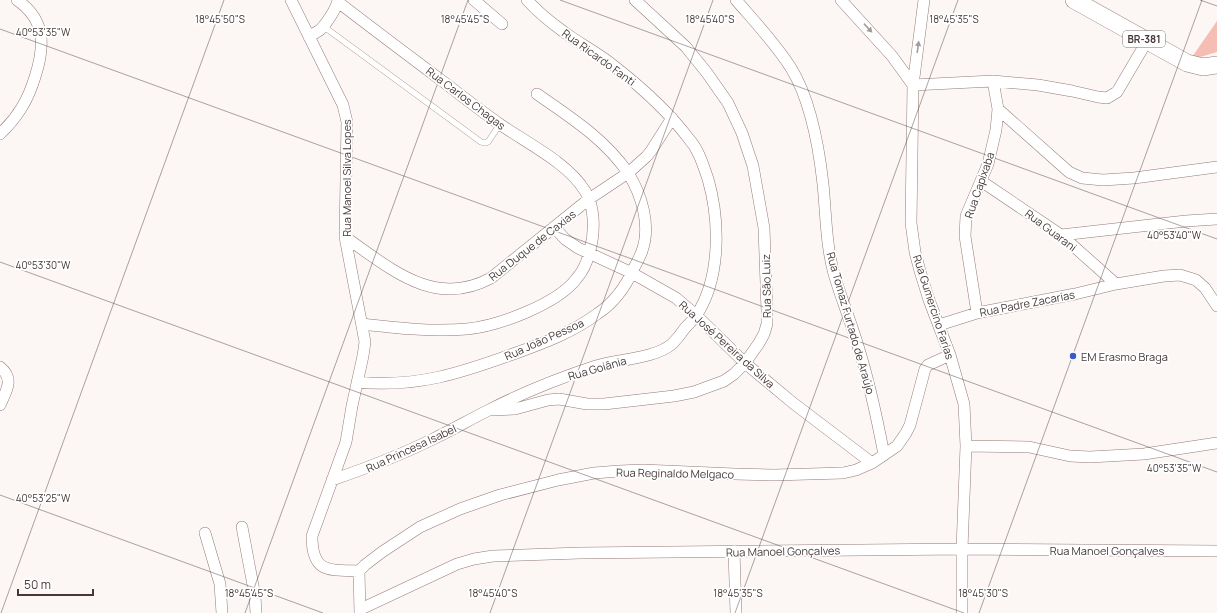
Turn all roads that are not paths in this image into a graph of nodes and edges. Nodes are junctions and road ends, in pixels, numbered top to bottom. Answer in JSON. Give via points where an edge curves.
{"nodes":[{"id":1,"x":16,"y":0,"type":"edge"},
{"id":2,"x":291,"y":0,"type":"edge"},
{"id":3,"x":474,"y":0,"type":"edge"},
{"id":4,"x":527,"y":0,"type":"edge"},
{"id":5,"x":635,"y":0,"type":"edge"},
{"id":6,"x":736,"y":0,"type":"edge"},
{"id":7,"x":841,"y":0,"type":"edge"},
{"id":8,"x":924,"y":0,"type":"edge"},
{"id":9,"x":1074,"y":0,"type":"edge"},
{"id":10,"x":343,"y":2,"type":"edge"},
{"id":11,"x":502,"y":24,"type":"dead end"},
{"id":12,"x":323,"y":26,"type":"junction"},
{"id":13,"x":309,"y":37,"type":"junction"},
{"id":14,"x":1147,"y":41,"type":"junction"},
{"id":15,"x":1217,"y":65,"type":"edge"},
{"id":16,"x":993,"y":81,"type":"junction"},
{"id":17,"x":913,"y":86,"type":"junction"},
{"id":18,"x":537,"y":94,"type":"dead end"},
{"id":19,"x":998,"y":109,"type":"junction"},
{"id":20,"x":672,"y":118,"type":"junction"},
{"id":21,"x":500,"y":124,"type":"junction"},
{"id":22,"x":0,"y":134,"type":"edge"},
{"id":23,"x":1217,"y":167,"type":"edge"},
{"id":24,"x":628,"y":173,"type":"junction"},
{"id":25,"x":981,"y":181,"type":"junction"},
{"id":26,"x":589,"y":199,"type":"junction"},
{"id":27,"x":1217,"y":219,"type":"edge"},
{"id":28,"x":554,"y":227,"type":"junction"},
{"id":29,"x":1061,"y":235,"type":"junction"},
{"id":30,"x":345,"y":237,"type":"junction"},
{"id":31,"x":590,"y":253,"type":"junction"},
{"id":32,"x":632,"y":273,"type":"junction"},
{"id":33,"x":1116,"y":284,"type":"junction"},
{"id":34,"x":1217,"y":306,"type":"edge"},
{"id":35,"x":977,"y":313,"type":"junction"},
{"id":36,"x":696,"y":315,"type":"junction"},
{"id":37,"x":362,"y":324,"type":"junction"},
{"id":38,"x":939,"y":325,"type":"junction"},
{"id":39,"x":950,"y":355,"type":"junction"},
{"id":40,"x":745,"y":363,"type":"junction"},
{"id":41,"x":0,"y":367,"type":"edge"},
{"id":42,"x":357,"y":382,"type":"junction"},
{"id":43,"x":0,"y":405,"type":"edge"},
{"id":44,"x":488,"y":410,"type":"junction"},
{"id":45,"x":1217,"y":443,"type":"edge"},
{"id":46,"x":966,"y":446,"type":"junction"},
{"id":47,"x":884,"y":454,"type":"junction"},
{"id":48,"x":872,"y":463,"type":"junction"},
{"id":49,"x":332,"y":480,"type":"junction"},
{"id":50,"x":242,"y":527,"type":"dead end"},
{"id":51,"x":205,"y":533,"type":"dead end"},
{"id":52,"x":962,"y":549,"type":"junction"},
{"id":53,"x":734,"y":551,"type":"junction"},
{"id":54,"x":1217,"y":551,"type":"edge"},
{"id":55,"x":359,"y":571,"type":"junction"},
{"id":56,"x":360,"y":611,"type":"edge"},
{"id":57,"x":222,"y":613,"type":"edge"},
{"id":58,"x":256,"y":613,"type":"edge"},
{"id":59,"x":736,"y":613,"type":"edge"},
{"id":60,"x":962,"y":613,"type":"edge"}],
"edges":[{"from":1,"to":22,"type":"street","via":[[24,5],[36,20],[41,32],[42,50],[31,90],[23,107],[12,123]]},
{"from":2,"to":13,"type":"street","name":"Rua Manoel Silva Lopes"},
{"from":3,"to":11,"type":"street"},
{"from":4,"to":20,"type":"street","name":"Rua Ricardo Fanti","via":[[542,16],[613,65]]},
{"from":5,"to":40,"type":"street","name":"Rua São Luiz","via":[[686,47],[708,73],[728,103],[753,166],[764,228],[767,311],[764,334]]},
{"from":6,"to":47,"type":"street","name":"Rua Tomaz Furtado de Araújo","via":[[776,46],[792,70],[805,99],[820,158],[829,250],[834,274],[858,346]]},
{"from":7,"to":17,"type":"street","one_way":true,"via":[[892,56]]},
{"from":17,"to":8,"type":"street","name":"Rua Gumercino Farias","one_way":true},
{"from":9,"to":14,"type":"main road","number":"BR-381"},
{"from":10,"to":12,"type":"street"},
{"from":10,"to":21,"type":"street","name":"Rua Carlos Chagas"},
{"from":12,"to":13,"type":"street"},
{"from":12,"to":21,"type":"lane","via":[[480,142],[488,142]]},
{"from":13,"to":30,"type":"street","name":"Rua Manoel Silva Lopes","via":[[346,114]]},
{"from":14,"to":15,"type":"main road","number":"BR-381","via":[[1187,63],[1203,67]]},
{"from":14,"to":16,"type":"street","via":[[1118,92],[1108,98],[1072,90]]},
{"from":16,"to":17,"type":"street"},
{"from":16,"to":19,"type":"street","name":"Rua Capixaba"},
{"from":17,"to":38,"type":"street","name":"Rua Gumercino Farias","via":[[911,223],[915,252]]},
{"from":18,"to":24,"type":"street","name":"Rua João Pessoa","via":[[600,141]]},
{"from":19,"to":23,"type":"street","via":[[1069,172],[1082,178],[1110,180]]},
{"from":19,"to":25,"type":"street","name":"Rua Capixaba","via":[[996,130]]},
{"from":20,"to":24,"type":"street","name":"Rua Duque de Caxias","via":[[651,151]]},
{"from":20,"to":36,"type":"street","name":"Rua Ricardo Fanti","via":[[698,152],[713,197],[716,217],[716,250],[712,275]]},
{"from":21,"to":26,"type":"street","name":"Rua Carlos Chagas","via":[[570,174]]},
{"from":24,"to":26,"type":"street","name":"Rua Duque de Caxias"},
{"from":24,"to":32,"type":"street","name":"Rua João Pessoa","via":[[642,205],[644,220],[642,250]]},
{"from":25,"to":29,"type":"street","name":"Rua Guarani"},
{"from":25,"to":35,"type":"street","name":"Rua Capixaba","via":[[966,216],[965,236]]},
{"from":26,"to":28,"type":"street","name":"Rua Duque de Caxias"},
{"from":26,"to":31,"type":"street","via":[[594,230]]},
{"from":27,"to":29,"type":"street"},
{"from":28,"to":30,"type":"street","name":"Rua Duque de Caxias","via":[[491,278],[471,287],[456,289],[431,286],[408,279]]},
{"from":28,"to":31,"type":"street","name":"Rua José Pereira da Silva","via":[[572,244]]},
{"from":29,"to":33,"type":"street","name":"Rua Guarani"},
{"from":30,"to":37,"type":"street","name":"Rua Manoel Silva Lopes"},
{"from":31,"to":32,"type":"street","name":"Rua José Pereira da Silva"},
{"from":31,"to":37,"type":"street","via":[[578,278],[557,297],[487,326],[466,329],[407,329]]},
{"from":32,"to":36,"type":"street","name":"Rua José Pereira da Silva","via":[[676,298]]},
{"from":32,"to":42,"type":"street","name":"Rua João Pessoa","via":[[616,298],[598,314],[575,328],[528,349],[475,368],[433,379],[397,384]]},
{"from":33,"to":34,"type":"street","name":"Rua Padre Zacarias","via":[[1164,276],[1184,276],[1201,283]]},
{"from":33,"to":35,"type":"street","name":"Rua Padre Zacarias"},
{"from":35,"to":38,"type":"street","name":"Rua Padre Zacarias"},
{"from":36,"to":40,"type":"street","name":"Rua José Pereira da Silva"},
{"from":36,"to":44,"type":"street","name":"Rua Goiânia","via":[[674,342],[658,353],[593,367]]},
{"from":37,"to":42,"type":"street","name":"Rua Manoel Silva Lopes","via":[[365,342]]},
{"from":38,"to":39,"type":"street","name":"Rua Gumercino Farias"},
{"from":39,"to":46,"type":"street","name":"Rua Gumercino Farias","via":[[964,404]]},
{"from":39,"to":47,"type":"street","name":"Rua Reginaldo Melgaco","via":[[928,365],[910,425],[897,446]]},
{"from":40,"to":44,"type":"street","name":"Rua São Luiz","via":[[724,382],[674,396],[604,404],[559,399],[524,408]]},
{"from":40,"to":48,"type":"street","name":"Rua José Pereira da Silva"},
{"from":41,"to":43,"type":"street","via":[[9,378],[9,384]]},
{"from":42,"to":49,"type":"street","name":"Rua Manoel Silva Lopes","via":[[346,442]]},
{"from":44,"to":49,"type":"street","name":"Rua Princesa Isabel","via":[[427,442],[373,466]]},
{"from":45,"to":46,"type":"street","via":[[1144,454],[1090,457],[1070,456],[1029,447]]},
{"from":46,"to":52,"type":"street","name":"Rua Gumercino Farias"},
{"from":47,"to":48,"type":"street","name":"Rua Reginaldo Melgaco"},
{"from":48,"to":55,"type":"street","name":"Rua Reginaldo Melgaco","via":[[843,473],[735,474],[643,470],[594,473],[558,480],[500,495],[432,521],[408,534]]},
{"from":49,"to":55,"type":"street","name":"Rua Manoel Silva Lopes","via":[[312,536],[314,556],[325,568]]},
{"from":50,"to":58,"type":"street"},
{"from":51,"to":57,"type":"street","via":[[220,584]]},
{"from":52,"to":53,"type":"street","name":"Rua Manoel Gonçalves"},
{"from":52,"to":54,"type":"street","name":"Rua Manoel Gonçalves"},
{"from":52,"to":60,"type":"street","name":"Rua Gumercino Farias"},
{"from":53,"to":56,"type":"street","name":"Rua Manoel Gonçalves","via":[[580,553],[474,559],[457,564]]},
{"from":53,"to":59,"type":"street"},
{"from":55,"to":56,"type":"street"}]}
